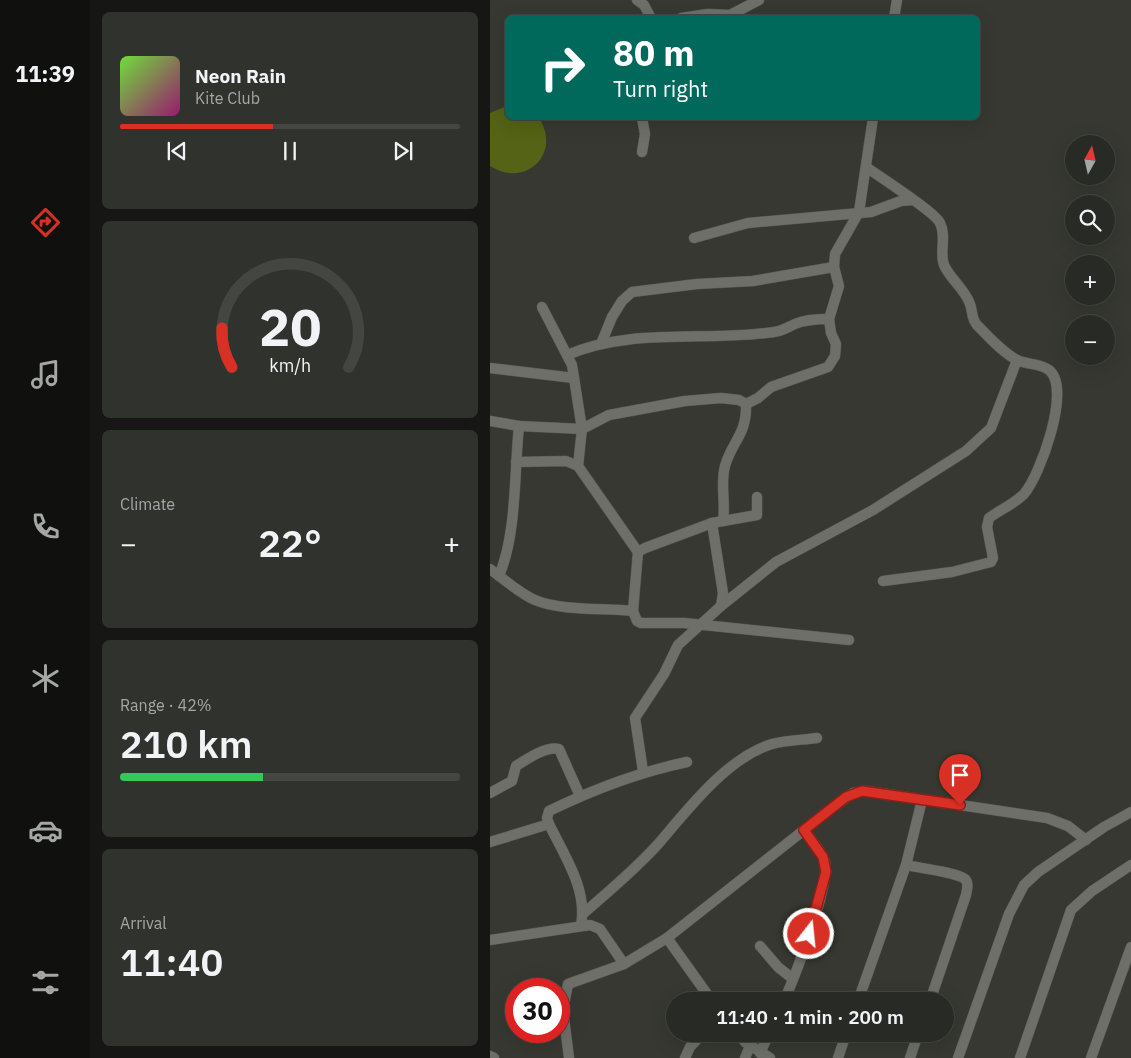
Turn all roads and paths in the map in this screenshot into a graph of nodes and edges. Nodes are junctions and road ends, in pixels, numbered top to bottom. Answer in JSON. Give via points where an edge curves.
{"nodes":[{"id":1,"x":637,"y":0,"type":"edge"},
{"id":2,"x":758,"y":0,"type":"edge"},
{"id":3,"x":897,"y":0,"type":"edge"},
{"id":4,"x":649,"y":15,"type":"edge"},
{"id":5,"x":701,"y":15,"type":"edge"},
{"id":6,"x":730,"y":15,"type":"edge"},
{"id":7,"x":730,"y":15,"type":"edge"},
{"id":8,"x":894,"y":15,"type":"edge"},
{"id":9,"x":642,"y":120,"type":"edge"},
{"id":10,"x":873,"y":120,"type":"edge"},
{"id":11,"x":642,"y":152,"type":"dead end"},
{"id":12,"x":866,"y":167,"type":"junction"},
{"id":13,"x":913,"y":200,"type":"junction"},
{"id":14,"x":859,"y":212,"type":"junction"},
{"id":15,"x":694,"y":238,"type":"dead end"},
{"id":16,"x":834,"y":268,"type":"junction"},
{"id":17,"x":542,"y":307,"type":"dead end"},
{"id":18,"x":829,"y":319,"type":"junction"},
{"id":19,"x":601,"y":344,"type":"junction"},
{"id":20,"x":567,"y":355,"type":"junction"},
{"id":21,"x":1018,"y":360,"type":"junction"},
{"id":22,"x":490,"y":368,"type":"edge"},
{"id":23,"x":574,"y":378,"type":"junction"},
{"id":24,"x":746,"y":404,"type":"junction"},
{"id":25,"x":490,"y":421,"type":"edge"},
{"id":26,"x":518,"y":426,"type":"junction"},
{"id":27,"x":582,"y":429,"type":"junction"},
{"id":28,"x":516,"y":462,"type":"junction"},
{"id":29,"x":578,"y":466,"type":"junction"},
{"id":30,"x":757,"y":497,"type":"dead end"},
{"id":31,"x":723,"y":521,"type":"junction"},
{"id":32,"x":712,"y":523,"type":"junction"},
{"id":33,"x":638,"y":552,"type":"junction"},
{"id":34,"x":490,"y":569,"type":"edge"},
{"id":35,"x":499,"y":576,"type":"junction"},
{"id":36,"x":883,"y":581,"type":"dead end"},
{"id":37,"x":721,"y":606,"type":"junction"},
{"id":38,"x":633,"y":611,"type":"junction"},
{"id":39,"x":701,"y":625,"type":"junction"},
{"id":40,"x":849,"y":640,"type":"dead end"},
{"id":41,"x":817,"y":738,"type":"dead end"},
{"id":42,"x":687,"y":762,"type":"dead end"},
{"id":43,"x":643,"y":771,"type":"junction"},
{"id":44,"x":490,"y":794,"type":"edge"},
{"id":45,"x":580,"y":796,"type":"junction"},
{"id":46,"x":922,"y":800,"type":"junction"},
{"id":47,"x":1131,"y":812,"type":"edge"},
{"id":48,"x":549,"y":824,"type":"junction"},
{"id":49,"x":804,"y":830,"type":"junction"},
{"id":50,"x":1086,"y":840,"type":"junction"},
{"id":51,"x":490,"y":842,"type":"edge"},
{"id":52,"x":906,"y":865,"type":"junction"},
{"id":53,"x":1131,"y":865,"type":"edge"},
{"id":54,"x":584,"y":913,"type":"junction"},
{"id":55,"x":582,"y":925,"type":"junction"},
{"id":56,"x":667,"y":938,"type":"junction"},
{"id":57,"x":490,"y":940,"type":"edge"},
{"id":58,"x":760,"y":946,"type":"dead end"},
{"id":59,"x":1131,"y":947,"type":"edge"},
{"id":60,"x":624,"y":964,"type":"junction"},
{"id":61,"x":793,"y":979,"type":"junction"},
{"id":62,"x":706,"y":992,"type":"edge"},
{"id":63,"x":788,"y":992,"type":"edge"},
{"id":64,"x":861,"y":992,"type":"edge"},
{"id":65,"x":933,"y":992,"type":"edge"},
{"id":66,"x":695,"y":1042,"type":"edge"},
{"id":67,"x":746,"y":1042,"type":"edge"},
{"id":68,"x":765,"y":1042,"type":"edge"},
{"id":69,"x":843,"y":1042,"type":"edge"},
{"id":70,"x":915,"y":1042,"type":"edge"},
{"id":71,"x":750,"y":1046,"type":"junction"},
{"id":72,"x":760,"y":1053,"type":"junction"},
{"id":73,"x":490,"y":1056,"type":"edge"},
{"id":74,"x":494,"y":1058,"type":"edge"},
{"id":75,"x":569,"y":1058,"type":"edge"},
{"id":76,"x":685,"y":1058,"type":"edge"},
{"id":77,"x":745,"y":1058,"type":"edge"},
{"id":78,"x":770,"y":1058,"type":"edge"},
{"id":79,"x":838,"y":1058,"type":"edge"},
{"id":80,"x":910,"y":1058,"type":"edge"},
{"id":81,"x":958,"y":1058,"type":"edge"},
{"id":82,"x":1020,"y":1058,"type":"edge"},
{"id":83,"x":1091,"y":1058,"type":"edge"}],
"edges":[{"from":1,"to":4,"type":"street"},
{"from":2,"to":6,"type":"street"},
{"from":3,"to":8,"type":"street"},
{"from":5,"to":7,"type":"street"},
{"from":9,"to":11,"type":"street","via":[[645,134]]},
{"from":10,"to":12,"type":"street"},
{"from":12,"to":13,"type":"street"},
{"from":12,"to":14,"type":"street"},
{"from":13,"to":14,"type":"street","via":[[871,212]]},
{"from":13,"to":21,"type":"street","via":[[940,222],[944,264],[970,302],[972,319]]},
{"from":14,"to":15,"type":"street","via":[[748,223]]},
{"from":14,"to":16,"type":"street","via":[[835,254]]},
{"from":16,"to":18,"type":"street","via":[[839,286]]},
{"from":16,"to":19,"type":"street","via":[[753,281],[632,292],[612,317]]},
{"from":17,"to":20,"type":"street"},
{"from":18,"to":19,"type":"street","via":[[801,322],[774,332]]},
{"from":18,"to":24,"type":"street","via":[[836,344],[835,356],[828,367],[771,387]]},
{"from":19,"to":20,"type":"street"},
{"from":20,"to":23,"type":"street"},
{"from":21,"to":36,"type":"street","via":[[1040,365],[1056,380],[1054,425],[1029,487],[1022,496],[989,518],[991,562],[952,572]]},
{"from":21,"to":37,"type":"street","via":[[991,428],[966,451],[872,510],[776,562]]},
{"from":22,"to":23,"type":"street"},
{"from":23,"to":27,"type":"street"},
{"from":24,"to":27,"type":"street","via":[[721,398],[685,401],[608,415]]},
{"from":24,"to":31,"type":"street","via":[[742,435],[726,464],[722,483]]},
{"from":25,"to":26,"type":"street"},
{"from":26,"to":27,"type":"street"},
{"from":26,"to":28,"type":"street"},
{"from":27,"to":29,"type":"street"},
{"from":28,"to":29,"type":"street","via":[[566,461]]},
{"from":28,"to":35,"type":"street","via":[[510,544]]},
{"from":29,"to":33,"type":"street"},
{"from":30,"to":31,"type":"street","via":[[758,515]]},
{"from":31,"to":32,"type":"street"},
{"from":32,"to":33,"type":"street"},
{"from":32,"to":37,"type":"street","via":[[723,593]]},
{"from":33,"to":38,"type":"street"},
{"from":34,"to":35,"type":"street"},
{"from":35,"to":38,"type":"street","via":[[537,601]]},
{"from":37,"to":39,"type":"street"},
{"from":38,"to":39,"type":"street","via":[[641,623]]},
{"from":39,"to":40,"type":"street"},
{"from":39,"to":43,"type":"street","via":[[678,645],[664,674],[634,718]]},
{"from":41,"to":54,"type":"street","via":[[772,744],[749,754],[684,810],[635,868]]},
{"from":42,"to":43,"type":"street"},
{"from":43,"to":45,"type":"street"},
{"from":44,"to":45,"type":"street","via":[[512,781],[516,766],[556,748]]},
{"from":45,"to":48,"type":"street","via":[[549,811]]},
{"from":46,"to":49,"type":"street","via":[[858,792],[846,797]]},
{"from":46,"to":50,"type":"street","via":[[1047,818],[1068,826]]},
{"from":46,"to":52,"type":"street"},
{"from":47,"to":50,"type":"street"},
{"from":48,"to":51,"type":"street"},
{"from":48,"to":54,"type":"street","via":[[580,892]]},
{"from":49,"to":56,"type":"street"},
{"from":49,"to":61,"type":"street","via":[[823,857],[826,872]]},
{"from":50,"to":81,"type":"street","via":[[1038,872],[1014,901]]},
{"from":52,"to":64,"type":"street"},
{"from":52,"to":65,"type":"street","via":[[954,875],[968,884]]},
{"from":53,"to":82,"type":"street","via":[[1092,891],[1071,910]]},
{"from":54,"to":55,"type":"street"},
{"from":55,"to":57,"type":"street"},
{"from":55,"to":60,"type":"street","via":[[590,924],[600,929]]},
{"from":56,"to":60,"type":"street"},
{"from":56,"to":62,"type":"street"},
{"from":58,"to":61,"type":"street"},
{"from":59,"to":83,"type":"street"},
{"from":60,"to":75,"type":"street","via":[[568,984],[563,1010]]},
{"from":61,"to":63,"type":"street"},
{"from":66,"to":76,"type":"street"},
{"from":67,"to":71,"type":"street"},
{"from":68,"to":72,"type":"street"},
{"from":69,"to":79,"type":"street"},
{"from":70,"to":80,"type":"street"},
{"from":71,"to":72,"type":"street"},
{"from":71,"to":77,"type":"street"},
{"from":72,"to":78,"type":"street"},
{"from":73,"to":74,"type":"street"}]}
